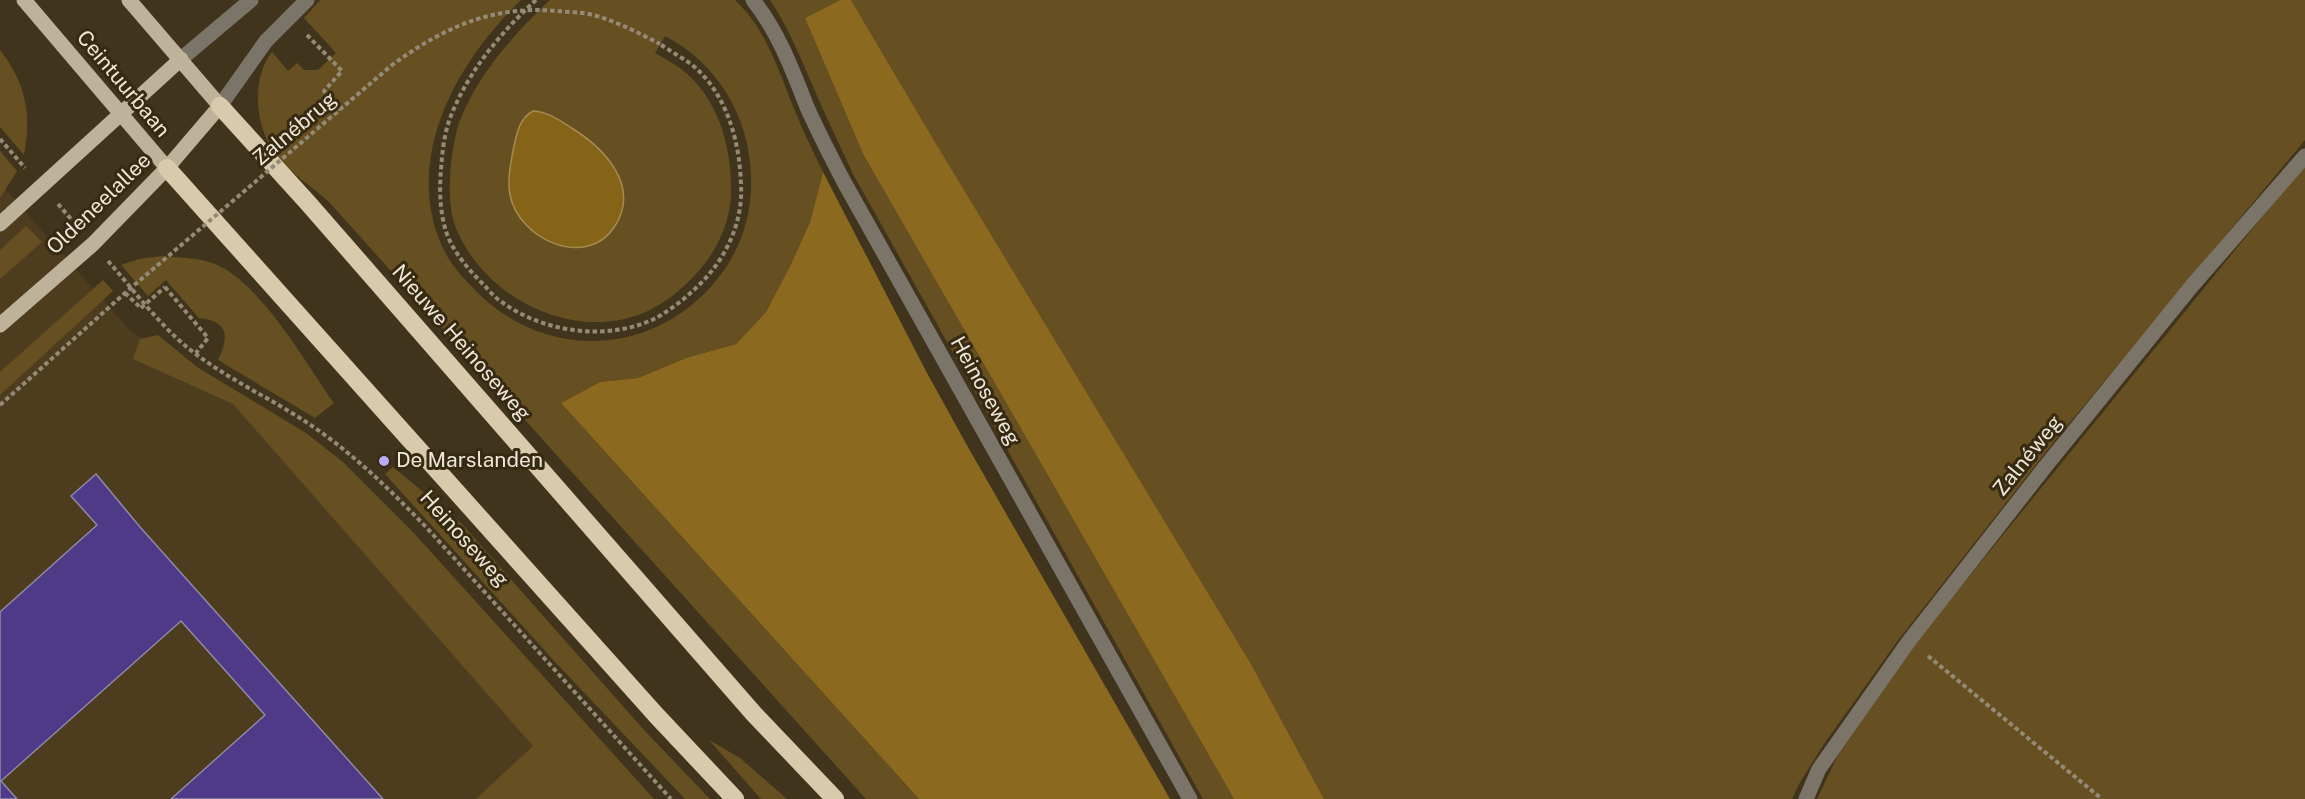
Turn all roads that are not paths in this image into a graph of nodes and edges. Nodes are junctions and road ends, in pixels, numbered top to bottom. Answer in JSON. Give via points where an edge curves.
{"nodes":[{"id":1,"x":24,"y":0,"type":"edge"},
{"id":2,"x":129,"y":0,"type":"edge"},
{"id":3,"x":251,"y":0,"type":"edge"},
{"id":4,"x":307,"y":0,"type":"edge"},
{"id":5,"x":753,"y":0,"type":"edge"},
{"id":6,"x":181,"y":59,"type":"junction"},
{"id":7,"x":220,"y":106,"type":"junction"},
{"id":8,"x":122,"y":115,"type":"junction"},
{"id":9,"x":2305,"y":156,"type":"edge"},
{"id":10,"x":167,"y":168,"type":"junction"},
{"id":11,"x":0,"y":224,"type":"edge"},
{"id":12,"x":0,"y":325,"type":"edge"},
{"id":13,"x":735,"y":799,"type":"edge"},
{"id":14,"x":836,"y":799,"type":"edge"},
{"id":15,"x":1190,"y":799,"type":"edge"},
{"id":16,"x":1806,"y":799,"type":"edge"}],
"edges":[{"from":1,"to":8,"type":"main road","name":"Ceintuurbaan"},
{"from":2,"to":6,"type":"main road"},
{"from":3,"to":6,"type":"street"},
{"from":4,"to":7,"type":"street","via":[[266,41]]},
{"from":5,"to":15,"type":"street","name":"Heinoseweg","via":[[780,40],[844,182]]},
{"from":6,"to":7,"type":"main road"},
{"from":6,"to":8,"type":"main road"},
{"from":7,"to":10,"type":"main road","name":"Oldeneelallee"},
{"from":7,"to":14,"type":"highway","name":"Nieuwe Heinoseweg","via":[[754,714]]},
{"from":8,"to":10,"type":"main road","name":"Ceintuurbaan"},
{"from":8,"to":11,"type":"main road"},
{"from":9,"to":16,"type":"street","name":"Zalnéweg","via":[[2191,287],[1909,641],[1819,769]]},
{"from":10,"to":12,"type":"main road","name":"Oldeneelallee","via":[[93,244]]},
{"from":10,"to":13,"type":"highway"}]}
